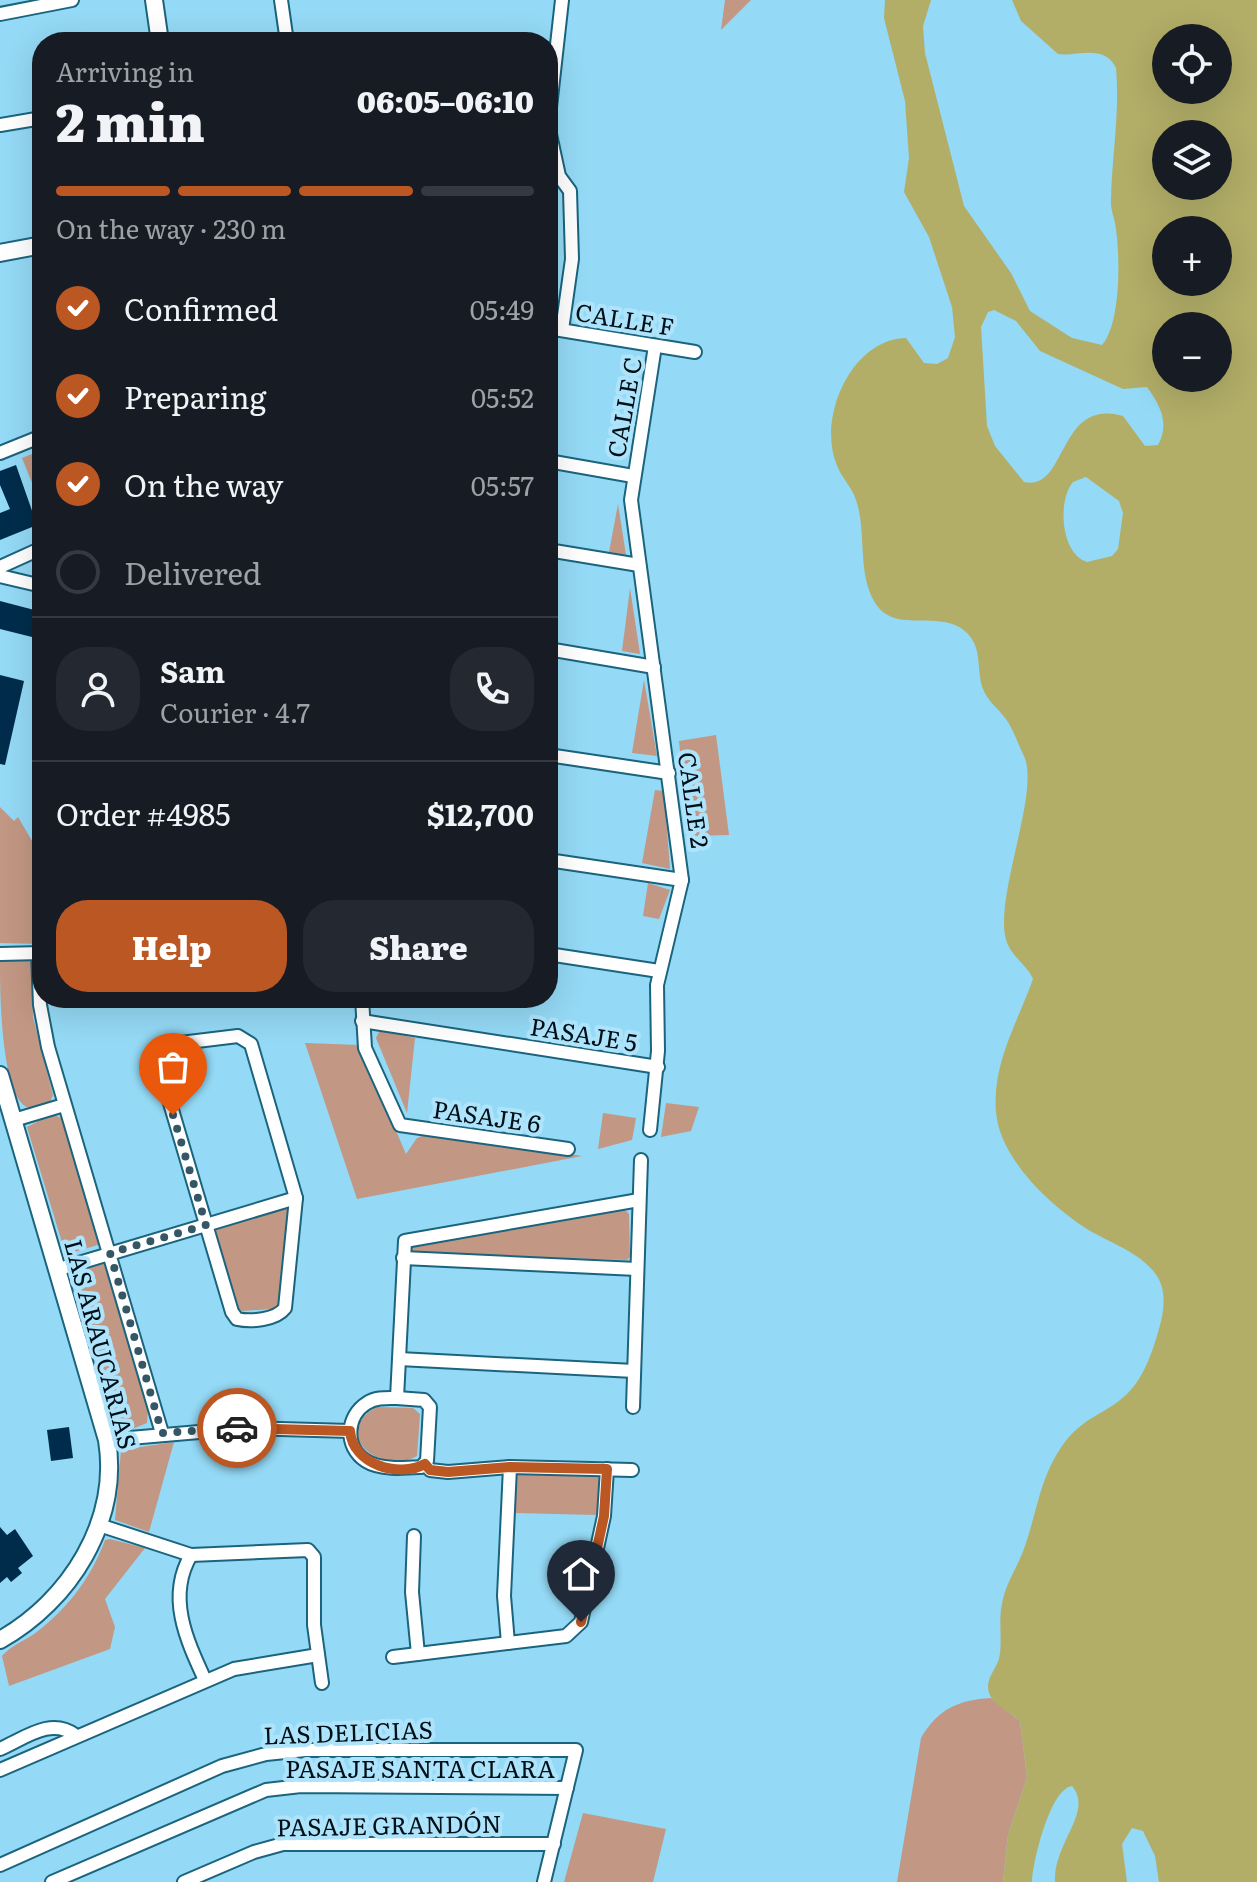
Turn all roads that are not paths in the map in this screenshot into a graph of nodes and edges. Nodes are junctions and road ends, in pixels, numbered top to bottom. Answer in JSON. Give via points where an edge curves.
{"nodes":[{"id":1,"x":72,"y":0,"type":"edge"},
{"id":2,"x":154,"y":0,"type":"edge"},
{"id":3,"x":281,"y":0,"type":"edge"},
{"id":4,"x":562,"y":0,"type":"edge"},
{"id":5,"x":0,"y":14,"type":"edge"},
{"id":6,"x":159,"y":32,"type":"edge"},
{"id":7,"x":286,"y":32,"type":"edge"},
{"id":8,"x":558,"y":35,"type":"edge"},
{"id":9,"x":32,"y":120,"type":"edge"},
{"id":10,"x":0,"y":125,"type":"edge"},
{"id":11,"x":558,"y":173,"type":"edge"},
{"id":12,"x":32,"y":247,"type":"edge"},
{"id":13,"x":0,"y":253,"type":"edge"},
{"id":14,"x":558,"y":329,"type":"edge"},
{"id":15,"x":562,"y":330,"type":"junction"},
{"id":16,"x":655,"y":346,"type":"junction"},
{"id":17,"x":695,"y":352,"type":"dead end"},
{"id":18,"x":32,"y":440,"type":"edge"},
{"id":19,"x":0,"y":453,"type":"edge"},
{"id":20,"x":558,"y":463,"type":"edge"},
{"id":21,"x":633,"y":476,"type":"junction"},
{"id":22,"x":558,"y":552,"type":"edge"},
{"id":23,"x":32,"y":553,"type":"edge"},
{"id":24,"x":639,"y":565,"type":"junction"},
{"id":25,"x":0,"y":567,"type":"edge"},
{"id":26,"x":0,"y":576,"type":"edge"},
{"id":27,"x":32,"y":584,"type":"edge"},
{"id":28,"x":558,"y":651,"type":"edge"},
{"id":29,"x":654,"y":667,"type":"junction"},
{"id":30,"x":558,"y":756,"type":"edge"},
{"id":31,"x":669,"y":773,"type":"junction"},
{"id":32,"x":558,"y":861,"type":"edge"},
{"id":33,"x":682,"y":880,"type":"junction"},
{"id":34,"x":32,"y":953,"type":"edge"},
{"id":35,"x":0,"y":954,"type":"edge"},
{"id":36,"x":558,"y":956,"type":"edge"},
{"id":37,"x":659,"y":971,"type":"junction"},
{"id":38,"x":42,"y":1008,"type":"edge"},
{"id":39,"x":362,"y":1008,"type":"edge"},
{"id":40,"x":362,"y":1021,"type":"junction"},
{"id":41,"x":658,"y":1067,"type":"junction"},
{"id":42,"x":0,"y":1075,"type":"edge"},
{"id":43,"x":64,"y":1105,"type":"junction"},
{"id":44,"x":14,"y":1120,"type":"junction"},
{"id":45,"x":650,"y":1130,"type":"dead end"},
{"id":46,"x":568,"y":1149,"type":"dead end"},
{"id":47,"x":641,"y":1160,"type":"dead end"},
{"id":48,"x":296,"y":1198,"type":"junction"},
{"id":49,"x":639,"y":1200,"type":"junction"},
{"id":50,"x":206,"y":1225,"type":"junction"},
{"id":51,"x":110,"y":1253,"type":"junction"},
{"id":52,"x":403,"y":1258,"type":"junction"},
{"id":53,"x":59,"y":1269,"type":"junction"},
{"id":54,"x":637,"y":1269,"type":"junction"},
{"id":55,"x":399,"y":1359,"type":"junction"},
{"id":56,"x":634,"y":1371,"type":"junction"},
{"id":57,"x":397,"y":1398,"type":"junction"},
{"id":58,"x":633,"y":1407,"type":"dead end"},
{"id":59,"x":350,"y":1431,"type":"junction"},
{"id":60,"x":162,"y":1433,"type":"junction"},
{"id":61,"x":107,"y":1440,"type":"junction"},
{"id":62,"x":425,"y":1464,"type":"junction"},
{"id":63,"x":510,"y":1467,"type":"junction"},
{"id":64,"x":607,"y":1469,"type":"junction"},
{"id":65,"x":632,"y":1470,"type":"dead end"},
{"id":66,"x":99,"y":1525,"type":"junction"},
{"id":67,"x":414,"y":1536,"type":"dead end"},
{"id":68,"x":191,"y":1555,"type":"junction"},
{"id":69,"x":0,"y":1640,"type":"edge"},
{"id":70,"x":508,"y":1643,"type":"junction"},
{"id":71,"x":418,"y":1654,"type":"junction"},
{"id":72,"x":318,"y":1655,"type":"junction"},
{"id":73,"x":393,"y":1657,"type":"dead end"},
{"id":74,"x":205,"y":1680,"type":"junction"},
{"id":75,"x":322,"y":1683,"type":"dead end"},
{"id":76,"x":75,"y":1735,"type":"junction"},
{"id":77,"x":0,"y":1749,"type":"edge"},
{"id":78,"x":0,"y":1770,"type":"edge"},
{"id":79,"x":567,"y":1788,"type":"junction"},
{"id":80,"x":554,"y":1844,"type":"junction"},
{"id":81,"x":0,"y":1865,"type":"edge"},
{"id":82,"x":52,"y":1882,"type":"edge"},
{"id":83,"x":184,"y":1882,"type":"edge"},
{"id":84,"x":544,"y":1882,"type":"edge"}],
"edges":[{"from":1,"to":5,"type":"street"},
{"from":2,"to":6,"type":"street"},
{"from":3,"to":7,"type":"street"},
{"from":4,"to":8,"type":"street"},
{"from":9,"to":10,"type":"street"},
{"from":11,"to":15,"type":"street","via":[[570,191],[573,246]]},
{"from":12,"to":13,"type":"street"},
{"from":14,"to":15,"type":"street","name":"CALLE F"},
{"from":15,"to":16,"type":"street","name":"CALLE F"},
{"from":16,"to":17,"type":"street","name":"CALLE F"},
{"from":16,"to":21,"type":"street","name":"CALLE C"},
{"from":18,"to":19,"type":"street"},
{"from":20,"to":21,"type":"street"},
{"from":21,"to":24,"type":"street","name":"CALLE 2","via":[[631,508]]},
{"from":22,"to":24,"type":"street"},
{"from":23,"to":25,"type":"street"},
{"from":24,"to":29,"type":"street","name":"CALLE 2"},
{"from":26,"to":27,"type":"street"},
{"from":28,"to":29,"type":"street"},
{"from":29,"to":31,"type":"street","name":"CALLE 2"},
{"from":30,"to":31,"type":"street"},
{"from":31,"to":33,"type":"street","name":"CALLE 2"},
{"from":32,"to":33,"type":"street"},
{"from":33,"to":37,"type":"street","name":"CALLE 2"},
{"from":34,"to":35,"type":"street"},
{"from":36,"to":37,"type":"street"},
{"from":37,"to":41,"type":"street","name":"CALLE 2"},
{"from":38,"to":43,"type":"street","name":"LAS ARAUCARIAS"},
{"from":39,"to":40,"type":"street"},
{"from":40,"to":41,"type":"street","name":"PASAJE 5"},
{"from":40,"to":46,"type":"street","name":"PASAJE 6","via":[[365,1048],[400,1125]]},
{"from":41,"to":45,"type":"street","name":"CALLE 2"},
{"from":42,"to":44,"type":"street","name":"LAS ARAUCARIAS"},
{"from":43,"to":44,"type":"street"},
{"from":43,"to":51,"type":"street","name":"LAS ARAUCARIAS"},
{"from":44,"to":53,"type":"street","name":"LAS ARAUCARIAS"},
{"from":47,"to":49,"type":"street"},
{"from":48,"to":50,"type":"street"},
{"from":48,"to":50,"type":"street","via":[[286,1303],[275,1316],[234,1316]]},
{"from":48,"to":50,"type":"street","via":[[249,1041],[238,1036],[164,1045],[156,1060]]},
{"from":49,"to":52,"type":"street","via":[[411,1238],[404,1244]]},
{"from":49,"to":54,"type":"street"},
{"from":50,"to":51,"type":"street"},
{"from":51,"to":53,"type":"street"},
{"from":51,"to":60,"type":"street","name":"LAS ARAUCARIAS"},
{"from":52,"to":54,"type":"street"},
{"from":52,"to":55,"type":"street"},
{"from":53,"to":61,"type":"street","name":"LAS ARAUCARIAS"},
{"from":54,"to":56,"type":"street"},
{"from":55,"to":56,"type":"street"},
{"from":55,"to":57,"type":"street"},
{"from":56,"to":58,"type":"street"},
{"from":57,"to":59,"type":"street","via":[[368,1402],[355,1415]]},
{"from":57,"to":62,"type":"street","via":[[429,1404]]},
{"from":59,"to":60,"type":"street","via":[[257,1427]]},
{"from":59,"to":62,"type":"street","via":[[354,1448],[370,1463],[416,1468]]},
{"from":60,"to":61,"type":"street"},
{"from":61,"to":66,"type":"street","name":"LAS ARAUCARIAS","via":[[108,1483]]},
{"from":62,"to":63,"type":"street","via":[[430,1470],[448,1472]]},
{"from":63,"to":64,"type":"street"},
{"from":63,"to":70,"type":"street","via":[[504,1596]]},
{"from":64,"to":65,"type":"street"},
{"from":64,"to":70,"type":"street","via":[[604,1516],[578,1627],[566,1636]]},
{"from":66,"to":68,"type":"street"},
{"from":66,"to":69,"type":"street","name":"LAS ARAUCARIAS","via":[[59,1592]]},
{"from":67,"to":71,"type":"street"},
{"from":68,"to":72,"type":"street","via":[[304,1549],[311,1553]]},
{"from":68,"to":74,"type":"street","via":[[181,1583],[180,1610]]},
{"from":70,"to":71,"type":"street"},
{"from":71,"to":73,"type":"street"},
{"from":72,"to":74,"type":"street","via":[[234,1669]]},
{"from":72,"to":75,"type":"street"},
{"from":74,"to":76,"type":"street"},
{"from":76,"to":77,"type":"street","via":[[55,1726]]},
{"from":76,"to":78,"type":"street"},
{"from":79,"to":80,"type":"street"},
{"from":79,"to":81,"type":"street","name":"LAS DELICIAS","via":[[576,1750],[266,1754],[222,1766]]},
{"from":79,"to":82,"type":"street","name":"PASAJE SANTA CLARA","via":[[266,1790]]},
{"from":80,"to":83,"type":"street","name":"PASAJE GRANDÓN","via":[[295,1843],[254,1852]]},
{"from":80,"to":84,"type":"street"}]}
